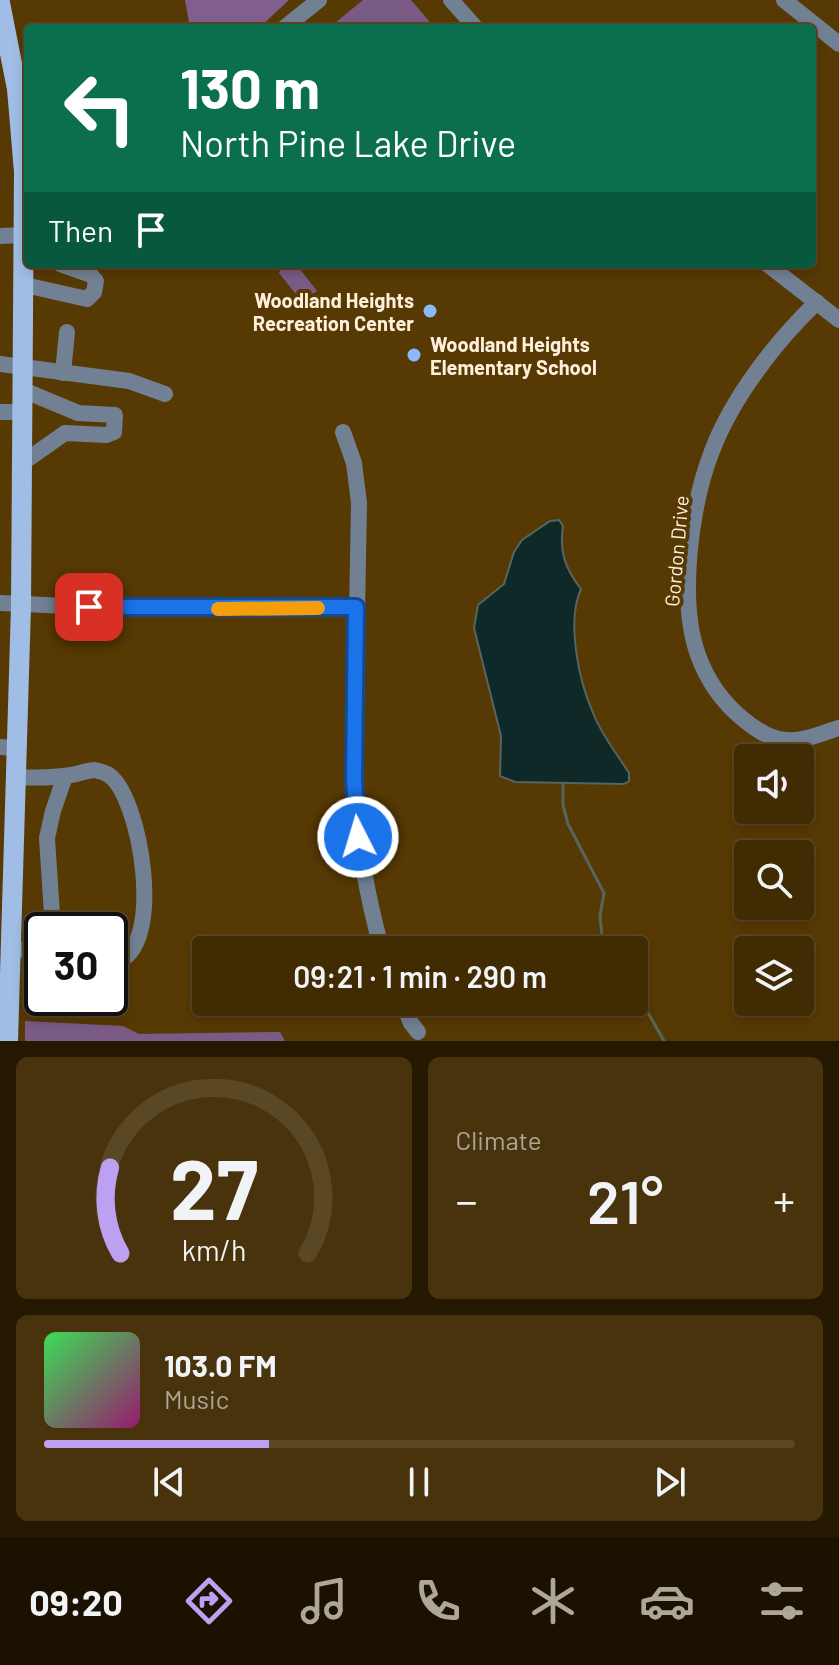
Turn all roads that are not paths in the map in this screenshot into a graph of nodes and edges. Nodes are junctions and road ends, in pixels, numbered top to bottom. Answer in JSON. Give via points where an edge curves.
{"nodes":[{"id":1,"x":319,"y":0,"type":"edge"},
{"id":2,"x":451,"y":0,"type":"edge"},
{"id":3,"x":0,"y":3,"type":"edge"},
{"id":4,"x":795,"y":3,"type":"edge"},
{"id":5,"x":289,"y":24,"type":"edge"},
{"id":6,"x":472,"y":24,"type":"edge"},
{"id":7,"x":839,"y":44,"type":"edge"},
{"id":8,"x":24,"y":117,"type":"edge"},
{"id":9,"x":24,"y":172,"type":"edge"},
{"id":10,"x":0,"y":236,"type":"edge"},
{"id":11,"x":24,"y":247,"type":"edge"},
{"id":12,"x":25,"y":268,"type":"edge"},
{"id":13,"x":71,"y":268,"type":"edge"},
{"id":14,"x":772,"y":268,"type":"edge"},
{"id":15,"x":25,"y":285,"type":"junction"},
{"id":16,"x":817,"y":302,"type":"junction"},
{"id":17,"x":839,"y":320,"type":"edge"},
{"id":18,"x":67,"y":332,"type":"dead end"},
{"id":19,"x":0,"y":364,"type":"edge"},
{"id":20,"x":23,"y":368,"type":"junction"},
{"id":21,"x":63,"y":373,"type":"junction"},
{"id":22,"x":23,"y":390,"type":"junction"},
{"id":23,"x":165,"y":394,"type":"dead end"},
{"id":24,"x":0,"y":412,"type":"edge"},
{"id":25,"x":22,"y":412,"type":"junction"},
{"id":26,"x":343,"y":432,"type":"dead end"},
{"id":27,"x":21,"y":464,"type":"junction"},
{"id":28,"x":0,"y":603,"type":"edge"},
{"id":29,"x":21,"y":606,"type":"junction"},
{"id":30,"x":356,"y":607,"type":"junction"},
{"id":31,"x":839,"y":728,"type":"edge"},
{"id":32,"x":8,"y":748,"type":"edge"},
{"id":33,"x":65,"y":776,"type":"junction"},
{"id":34,"x":11,"y":787,"type":"edge"},
{"id":35,"x":52,"y":912,"type":"edge"},
{"id":36,"x":378,"y":936,"type":"edge"},
{"id":37,"x":128,"y":956,"type":"edge"},
{"id":38,"x":7,"y":959,"type":"edge"},
{"id":39,"x":4,"y":1014,"type":"edge"},
{"id":40,"x":409,"y":1016,"type":"edge"},
{"id":41,"x":418,"y":1032,"type":"dead end"},
{"id":42,"x":8,"y":1041,"type":"edge"}],
"edges":[{"from":1,"to":5,"type":"street"},
{"from":2,"to":6,"type":"street"},
{"from":3,"to":8,"type":"main road"},
{"from":4,"to":7,"type":"street"},
{"from":8,"to":9,"type":"main road"},
{"from":10,"to":11,"type":"street"},
{"from":12,"to":15,"type":"main road"},
{"from":13,"to":15,"type":"street","via":[[96,281],[87,299]]},
{"from":14,"to":16,"type":"street"},
{"from":15,"to":20,"type":"main road"},
{"from":16,"to":17,"type":"street"},
{"from":16,"to":31,"type":"street","name":"Gordon Drive","via":[[760,366],[713,447],[696,515],[690,611],[706,674],[751,726],[774,738],[794,740]]},
{"from":18,"to":21,"type":"street"},
{"from":19,"to":20,"type":"street"},
{"from":20,"to":21,"type":"street"},
{"from":20,"to":22,"type":"main road"},
{"from":21,"to":23,"type":"street","via":[[129,381]]},
{"from":22,"to":25,"type":"main road"},
{"from":22,"to":27,"type":"street","via":[[78,413],[115,415],[114,432],[65,433]]},
{"from":24,"to":25,"type":"street"},
{"from":25,"to":27,"type":"main road"},
{"from":26,"to":30,"type":"street","via":[[359,503]]},
{"from":27,"to":29,"type":"main road"},
{"from":28,"to":29,"type":"street"},
{"from":29,"to":30,"type":"street"},
{"from":29,"to":32,"type":"main road"},
{"from":30,"to":36,"type":"street","via":[[356,818]]},
{"from":32,"to":34,"type":"main road"},
{"from":33,"to":34,"type":"street"},
{"from":33,"to":35,"type":"street","via":[[47,838]]},
{"from":33,"to":37,"type":"street","via":[[96,770],[111,775],[133,813],[145,902],[142,932]]},
{"from":34,"to":38,"type":"main road"},
{"from":38,"to":39,"type":"main road"},
{"from":39,"to":42,"type":"main road"},
{"from":40,"to":41,"type":"street"}]}
